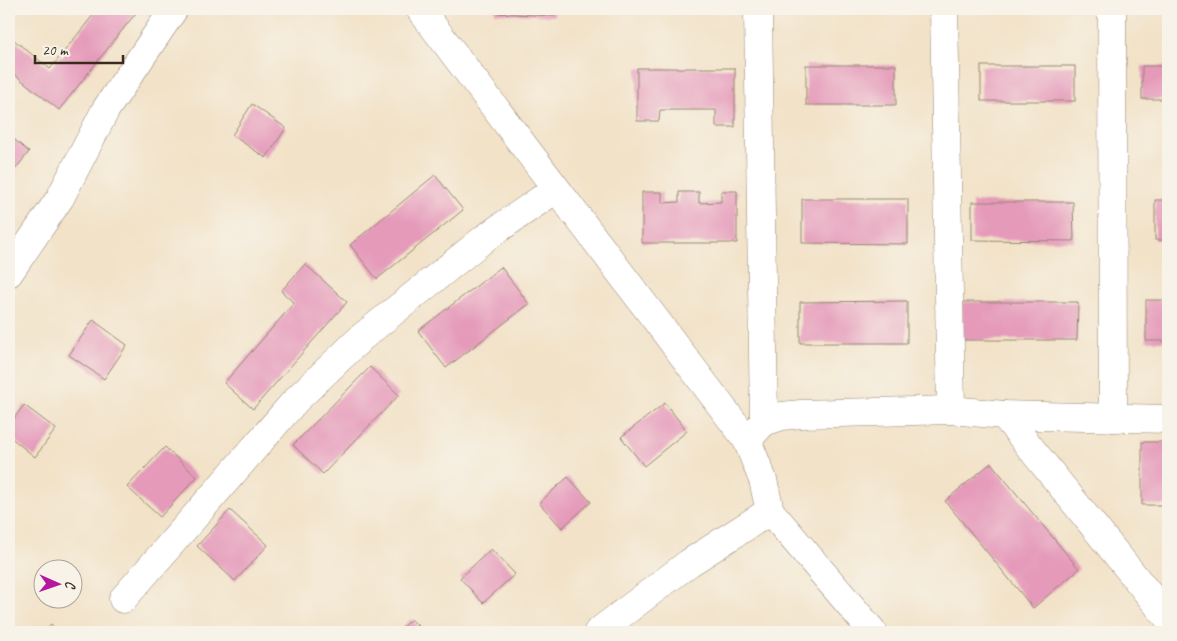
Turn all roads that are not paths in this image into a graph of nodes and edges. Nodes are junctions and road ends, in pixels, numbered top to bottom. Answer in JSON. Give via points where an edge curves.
{"nodes":[{"id":1,"x":174,"y":9,"type":"edge"},
{"id":2,"x":420,"y":9,"type":"edge"},
{"id":3,"x":758,"y":9,"type":"edge"},
{"id":4,"x":944,"y":9,"type":"edge"},
{"id":5,"x":1112,"y":9,"type":"edge"},
{"id":6,"x":556,"y":188,"type":"junction"},
{"id":7,"x":9,"y":273,"type":"edge"},
{"id":8,"x":951,"y":410,"type":"junction"},
{"id":9,"x":1004,"y":415,"type":"junction"},
{"id":10,"x":1113,"y":418,"type":"junction"},
{"id":11,"x":1168,"y":419,"type":"edge"},
{"id":12,"x":755,"y":431,"type":"junction"},
{"id":13,"x":770,"y":511,"type":"junction"},
{"id":14,"x":123,"y":599,"type":"dead end"},
{"id":15,"x":1168,"y":618,"type":"edge"},
{"id":16,"x":598,"y":632,"type":"edge"},
{"id":17,"x":873,"y":632,"type":"edge"}],
"edges":[{"from":1,"to":7,"type":"street","via":[[106,109],[60,198]]},
{"from":2,"to":6,"type":"street"},
{"from":3,"to":12,"type":"street"},
{"from":4,"to":8,"type":"street"},
{"from":5,"to":10,"type":"street"},
{"from":6,"to":12,"type":"street"},
{"from":6,"to":14,"type":"street","via":[[485,238],[362,337],[290,407]]},
{"from":8,"to":9,"type":"street"},
{"from":8,"to":12,"type":"street","via":[[782,416]]},
{"from":9,"to":10,"type":"street"},
{"from":9,"to":15,"type":"street"},
{"from":10,"to":11,"type":"street"},
{"from":12,"to":13,"type":"street"},
{"from":13,"to":16,"type":"street","via":[[689,563]]},
{"from":13,"to":17,"type":"street"}]}
